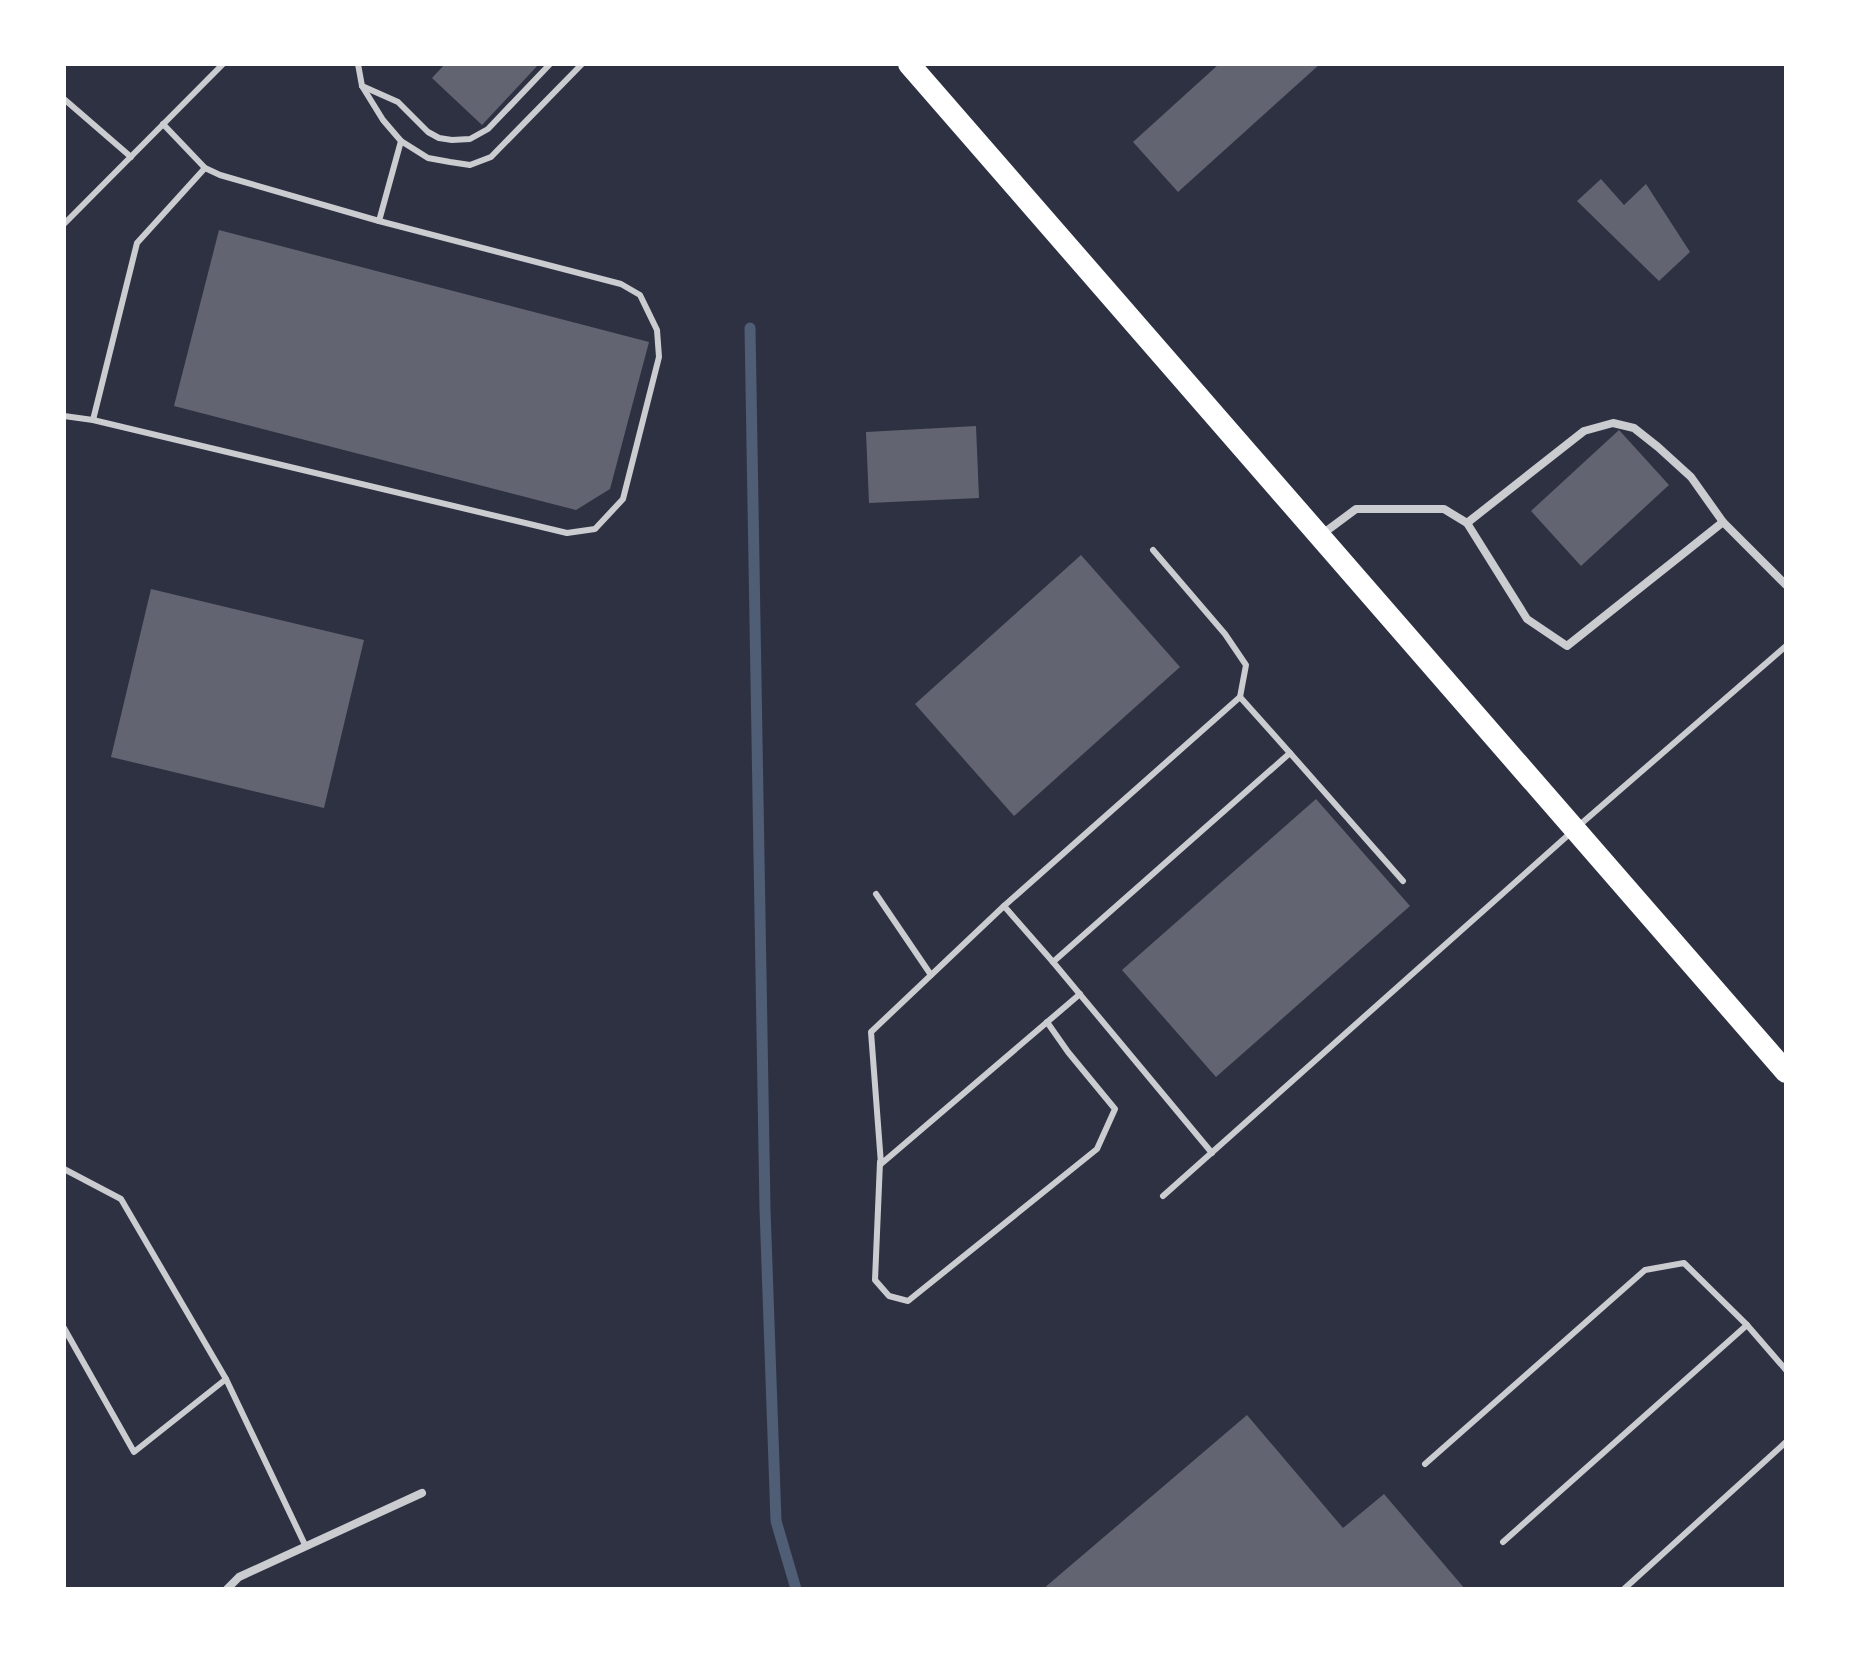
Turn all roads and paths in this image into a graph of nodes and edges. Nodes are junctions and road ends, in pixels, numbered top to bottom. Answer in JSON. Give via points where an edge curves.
{"nodes":[{"id":1,"x":223,"y":64,"type":"edge"},
{"id":2,"x":358,"y":64,"type":"edge"},
{"id":3,"x":550,"y":64,"type":"edge"},
{"id":4,"x":582,"y":64,"type":"edge"},
{"id":5,"x":909,"y":64,"type":"edge"},
{"id":6,"x":362,"y":86,"type":"junction"},
{"id":7,"x":64,"y":99,"type":"edge"},
{"id":8,"x":163,"y":124,"type":"junction"},
{"id":9,"x":401,"y":141,"type":"junction"},
{"id":10,"x":131,"y":157,"type":"junction"},
{"id":11,"x":205,"y":168,"type":"junction"},
{"id":12,"x":379,"y":221,"type":"junction"},
{"id":13,"x":64,"y":224,"type":"edge"},
{"id":14,"x":64,"y":416,"type":"edge"},
{"id":15,"x":93,"y":420,"type":"junction"},
{"id":16,"x":1723,"y":522,"type":"junction"},
{"id":17,"x":1467,"y":523,"type":"junction"},
{"id":18,"x":1320,"y":536,"type":"junction"},
{"id":19,"x":1153,"y":550,"type":"dead end"},
{"id":20,"x":1786,"y":585,"type":"edge"},
{"id":21,"x":1786,"y":646,"type":"edge"},
{"id":22,"x":1240,"y":697,"type":"junction"},
{"id":23,"x":1290,"y":753,"type":"junction"},
{"id":24,"x":1575,"y":829,"type":"junction"},
{"id":25,"x":1403,"y":881,"type":"dead end"},
{"id":26,"x":876,"y":894,"type":"dead end"},
{"id":27,"x":1004,"y":906,"type":"junction"},
{"id":28,"x":1053,"y":962,"type":"junction"},
{"id":29,"x":931,"y":975,"type":"junction"},
{"id":30,"x":1080,"y":994,"type":"junction"},
{"id":31,"x":1047,"y":1022,"type":"junction"},
{"id":32,"x":1786,"y":1072,"type":"edge"},
{"id":33,"x":1212,"y":1153,"type":"junction"},
{"id":34,"x":880,"y":1156,"type":"junction"},
{"id":35,"x":64,"y":1169,"type":"edge"},
{"id":36,"x":1163,"y":1196,"type":"dead end"},
{"id":37,"x":1747,"y":1325,"type":"junction"},
{"id":38,"x":64,"y":1328,"type":"edge"},
{"id":39,"x":1786,"y":1370,"type":"edge"},
{"id":40,"x":226,"y":1379,"type":"junction"},
{"id":41,"x":1786,"y":1442,"type":"edge"},
{"id":42,"x":1425,"y":1464,"type":"dead end"},
{"id":43,"x":422,"y":1493,"type":"dead end"},
{"id":44,"x":1503,"y":1542,"type":"dead end"},
{"id":45,"x":306,"y":1547,"type":"junction"},
{"id":46,"x":227,"y":1589,"type":"edge"},
{"id":47,"x":1624,"y":1589,"type":"edge"}],
"edges":[{"from":1,"to":8,"type":"lane"},
{"from":2,"to":6,"type":"lane"},
{"from":3,"to":6,"type":"lane","via":[[488,129],[470,139],[439,138],[398,102]]},
{"from":4,"to":9,"type":"lane","via":[[491,157],[470,165],[450,162],[428,158]]},
{"from":5,"to":18,"type":"highway"},
{"from":6,"to":9,"type":"lane"},
{"from":7,"to":10,"type":"lane"},
{"from":8,"to":10,"type":"lane"},
{"from":8,"to":11,"type":"lane"},
{"from":9,"to":12,"type":"lane"},
{"from":10,"to":13,"type":"lane"},
{"from":11,"to":12,"type":"lane"},
{"from":11,"to":15,"type":"lane","via":[[137,243]]},
{"from":12,"to":15,"type":"lane","via":[[621,284],[640,295],[657,330],[659,357],[623,499],[595,529],[567,533]]},
{"from":14,"to":15,"type":"lane"},
{"from":16,"to":17,"type":"street","via":[[1691,477],[1658,447],[1634,428],[1613,423],[1584,431]]},
{"from":16,"to":17,"type":"street","via":[[1567,646],[1527,619]]},
{"from":16,"to":20,"type":"street"},
{"from":17,"to":18,"type":"street","via":[[1444,509],[1356,509]]},
{"from":18,"to":24,"type":"highway"},
{"from":19,"to":22,"type":"lane","via":[[1246,665]]},
{"from":21,"to":24,"type":"lane"},
{"from":22,"to":23,"type":"lane"},
{"from":22,"to":27,"type":"lane"},
{"from":23,"to":25,"type":"lane"},
{"from":23,"to":28,"type":"lane"},
{"from":24,"to":32,"type":"highway"},
{"from":24,"to":33,"type":"lane"},
{"from":26,"to":29,"type":"lane"},
{"from":27,"to":28,"type":"lane"},
{"from":27,"to":29,"type":"lane"},
{"from":28,"to":30,"type":"lane"},
{"from":29,"to":34,"type":"lane","via":[[871,1032]]},
{"from":30,"to":31,"type":"lane"},
{"from":30,"to":33,"type":"lane"},
{"from":31,"to":34,"type":"lane","via":[[881,1164]]},
{"from":31,"to":34,"type":"lane","via":[[1115,1109],[1097,1149],[908,1301],[889,1296],[875,1280]]},
{"from":33,"to":36,"type":"lane"},
{"from":35,"to":40,"type":"lane","via":[[121,1199]]},
{"from":37,"to":39,"type":"lane"},
{"from":37,"to":42,"type":"lane","via":[[1684,1263],[1645,1270]]},
{"from":37,"to":44,"type":"lane"},
{"from":38,"to":40,"type":"lane","via":[[134,1452]]},
{"from":40,"to":45,"type":"lane"},
{"from":41,"to":47,"type":"lane"},
{"from":43,"to":45,"type":"street"},
{"from":45,"to":46,"type":"street","via":[[239,1577]]}]}
